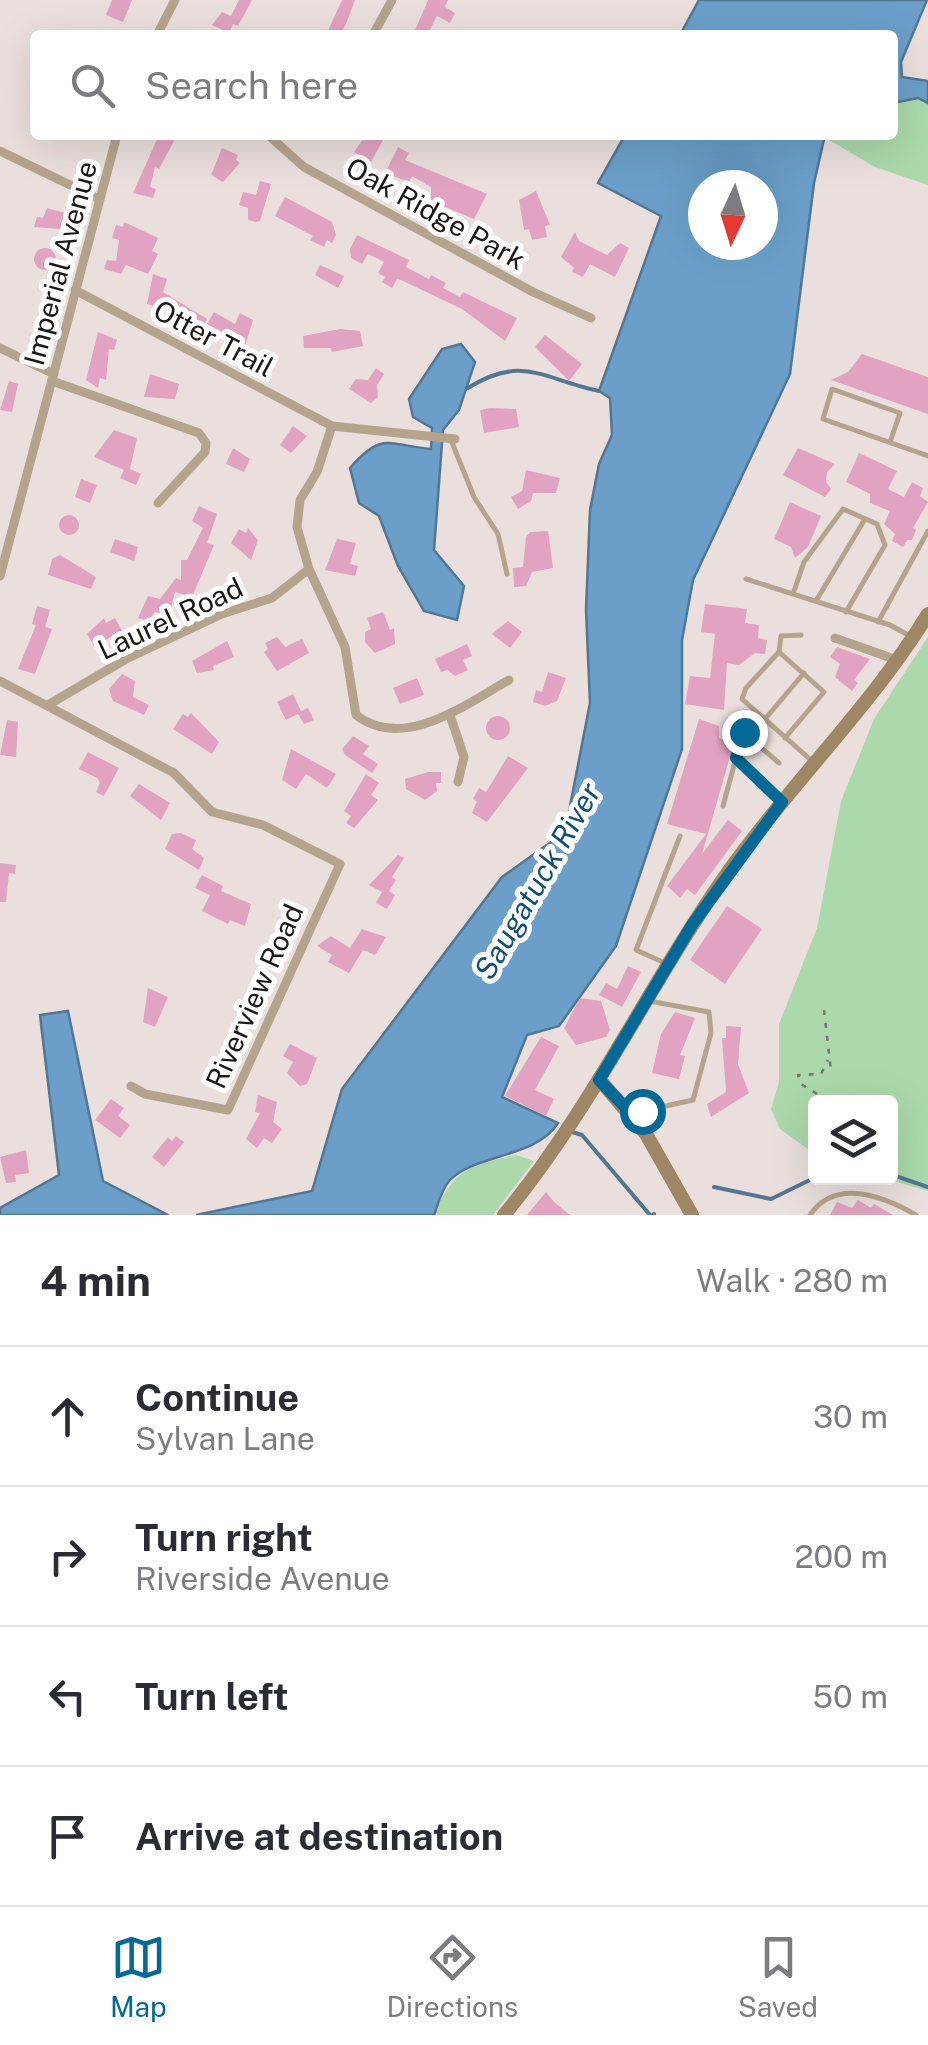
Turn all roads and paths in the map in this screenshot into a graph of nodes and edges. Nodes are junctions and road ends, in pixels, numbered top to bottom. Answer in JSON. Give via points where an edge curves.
{"nodes":[{"id":1,"x":175,"y":0,"type":"edge"},
{"id":2,"x":392,"y":0,"type":"edge"},
{"id":3,"x":160,"y":30,"type":"edge"},
{"id":4,"x":376,"y":30,"type":"edge"},
{"id":5,"x":116,"y":140,"type":"edge"},
{"id":6,"x":274,"y":140,"type":"edge"},
{"id":7,"x":0,"y":151,"type":"edge"},
{"id":8,"x":99,"y":199,"type":"junction"},
{"id":9,"x":75,"y":290,"type":"junction"},
{"id":10,"x":592,"y":318,"type":"dead end"},
{"id":11,"x":0,"y":348,"type":"edge"},
{"id":12,"x":53,"y":378,"type":"junction"},
{"id":13,"x":332,"y":426,"type":"junction"},
{"id":14,"x":453,"y":438,"type":"joint"},
{"id":15,"x":890,"y":442,"type":"junction"},
{"id":16,"x":928,"y":456,"type":"edge"},
{"id":17,"x":158,"y":503,"type":"dead end"},
{"id":18,"x":864,"y":518,"type":"junction"},
{"id":19,"x":928,"y":532,"type":"edge"},
{"id":20,"x":309,"y":569,"type":"junction"},
{"id":21,"x":507,"y":574,"type":"dead end"},
{"id":22,"x":0,"y":576,"type":"edge"},
{"id":23,"x":746,"y":579,"type":"dead end"},
{"id":24,"x":793,"y":594,"type":"junction"},
{"id":25,"x":816,"y":601,"type":"junction"},
{"id":26,"x":846,"y":612,"type":"junction"},
{"id":27,"x":928,"y":614,"type":"edge"},
{"id":28,"x":878,"y":622,"type":"junction"},
{"id":29,"x":802,"y":635,"type":"dead end"},
{"id":30,"x":836,"y":638,"type":"dead end"},
{"id":31,"x":912,"y":638,"type":"junction"},
{"id":32,"x":779,"y":652,"type":"junction"},
{"id":33,"x":897,"y":660,"type":"junction"},
{"id":34,"x":804,"y":674,"type":"junction"},
{"id":35,"x":508,"y":680,"type":"dead end"},
{"id":36,"x":0,"y":681,"type":"edge"},
{"id":37,"x":48,"y":705,"type":"junction"},
{"id":38,"x":450,"y":715,"type":"junction"},
{"id":39,"x":764,"y":720,"type":"junction"},
{"id":40,"x":726,"y":728,"type":"dead end"},
{"id":41,"x":744,"y":732,"type":"junction"},
{"id":42,"x":785,"y":738,"type":"junction"},
{"id":43,"x":736,"y":758,"type":"junction"},
{"id":44,"x":779,"y":763,"type":"dead end"},
{"id":45,"x":814,"y":763,"type":"junction"},
{"id":46,"x":458,"y":782,"type":"dead end"},
{"id":47,"x":782,"y":802,"type":"junction"},
{"id":48,"x":724,"y":806,"type":"dead end"},
{"id":49,"x":680,"y":836,"type":"dead end"},
{"id":50,"x":668,"y":964,"type":"junction"},
{"id":51,"x":646,"y":1000,"type":"junction"},
{"id":52,"x":824,"y":1010,"type":"dead end"},
{"id":53,"x":828,"y":1060,"type":"junction"},
{"id":54,"x":831,"y":1071,"type":"dead end"},
{"id":55,"x":599,"y":1080,"type":"junction"},
{"id":56,"x":131,"y":1086,"type":"dead end"},
{"id":57,"x":817,"y":1094,"type":"dead end"},
{"id":58,"x":658,"y":1105,"type":"junction"},
{"id":59,"x":631,"y":1113,"type":"junction"},
{"id":60,"x":646,"y":1134,"type":"junction"},
{"id":61,"x":504,"y":1215,"type":"edge"},
{"id":62,"x":692,"y":1215,"type":"edge"},
{"id":63,"x":810,"y":1215,"type":"edge"},
{"id":64,"x":916,"y":1215,"type":"edge"}],
"edges":[{"from":1,"to":3,"type":"street"},
{"from":2,"to":4,"type":"street"},
{"from":5,"to":8,"type":"street","name":"Imperial Avenue"},
{"from":6,"to":10,"type":"street","name":"Oak Ridge Park","via":[[304,167]]},
{"from":7,"to":8,"type":"street"},
{"from":8,"to":9,"type":"street","name":"Imperial Avenue"},
{"from":9,"to":12,"type":"street","name":"Imperial Avenue"},
{"from":9,"to":13,"type":"street","name":"Otter Trail"},
{"from":11,"to":12,"type":"street"},
{"from":12,"to":17,"type":"street","via":[[199,433],[204,452]]},
{"from":12,"to":22,"type":"street","name":"Imperial Avenue"},
{"from":13,"to":14,"type":"street","name":"Otter Trail"},
{"from":13,"to":20,"type":"street","via":[[300,500],[297,527]]},
{"from":14,"to":21,"type":"lane","via":[[474,496],[498,534]]},
{"from":15,"to":15,"type":"lane","via":[[822,418],[832,389],[900,413]]},
{"from":15,"to":16,"type":"lane"},
{"from":18,"to":24,"type":"lane","via":[[842,508],[835,514],[804,562]]},
{"from":18,"to":25,"type":"lane"},
{"from":18,"to":26,"type":"lane","via":[[877,524],[884,545]]},
{"from":19,"to":28,"type":"lane"},
{"from":20,"to":37,"type":"street","name":"Laurel Road","via":[[272,598],[126,659]]},
{"from":20,"to":38,"type":"street","via":[[345,647],[356,715],[386,729]]},
{"from":23,"to":24,"type":"lane"},
{"from":24,"to":25,"type":"lane"},
{"from":25,"to":26,"type":"lane"},
{"from":26,"to":28,"type":"lane"},
{"from":27,"to":31,"type":"main road"},
{"from":28,"to":31,"type":"lane"},
{"from":29,"to":32,"type":"lane","via":[[782,636]]},
{"from":30,"to":33,"type":"street"},
{"from":31,"to":33,"type":"main road"},
{"from":32,"to":34,"type":"lane"},
{"from":32,"to":39,"type":"lane","via":[[742,699]]},
{"from":33,"to":45,"type":"main road"},
{"from":34,"to":39,"type":"lane"},
{"from":34,"to":42,"type":"lane","via":[[824,692]]},
{"from":35,"to":38,"type":"street"},
{"from":36,"to":37,"type":"street"},
{"from":37,"to":56,"type":"street","name":"Riverview Road","via":[[174,773],[212,812],[263,825],[340,864],[228,1110]]},
{"from":38,"to":46,"type":"street","via":[[464,758]]},
{"from":39,"to":42,"type":"lane"},
{"from":40,"to":41,"type":"lane"},
{"from":41,"to":43,"type":"lane"},
{"from":41,"to":44,"type":"lane"},
{"from":42,"to":45,"type":"lane"},
{"from":43,"to":47,"type":"lane"},
{"from":43,"to":48,"type":"lane"},
{"from":45,"to":47,"type":"main road"},
{"from":47,"to":50,"type":"main road"},
{"from":49,"to":50,"type":"lane","via":[[636,950]]},
{"from":50,"to":51,"type":"main road"},
{"from":51,"to":55,"type":"main road"},
{"from":51,"to":58,"type":"lane","via":[[693,1006],[712,1018],[693,1100]]},
{"from":52,"to":53,"type":"path"},
{"from":53,"to":54,"type":"path"},
{"from":53,"to":57,"type":"path","via":[[821,1074],[798,1075]]},
{"from":55,"to":59,"type":"main road"},
{"from":55,"to":61,"type":"main road"},
{"from":58,"to":59,"type":"lane"},
{"from":58,"to":60,"type":"lane"},
{"from":59,"to":60,"type":"main road"},
{"from":60,"to":62,"type":"main road"},
{"from":63,"to":64,"type":"lane","via":[[828,1199],[858,1194]]}]}
